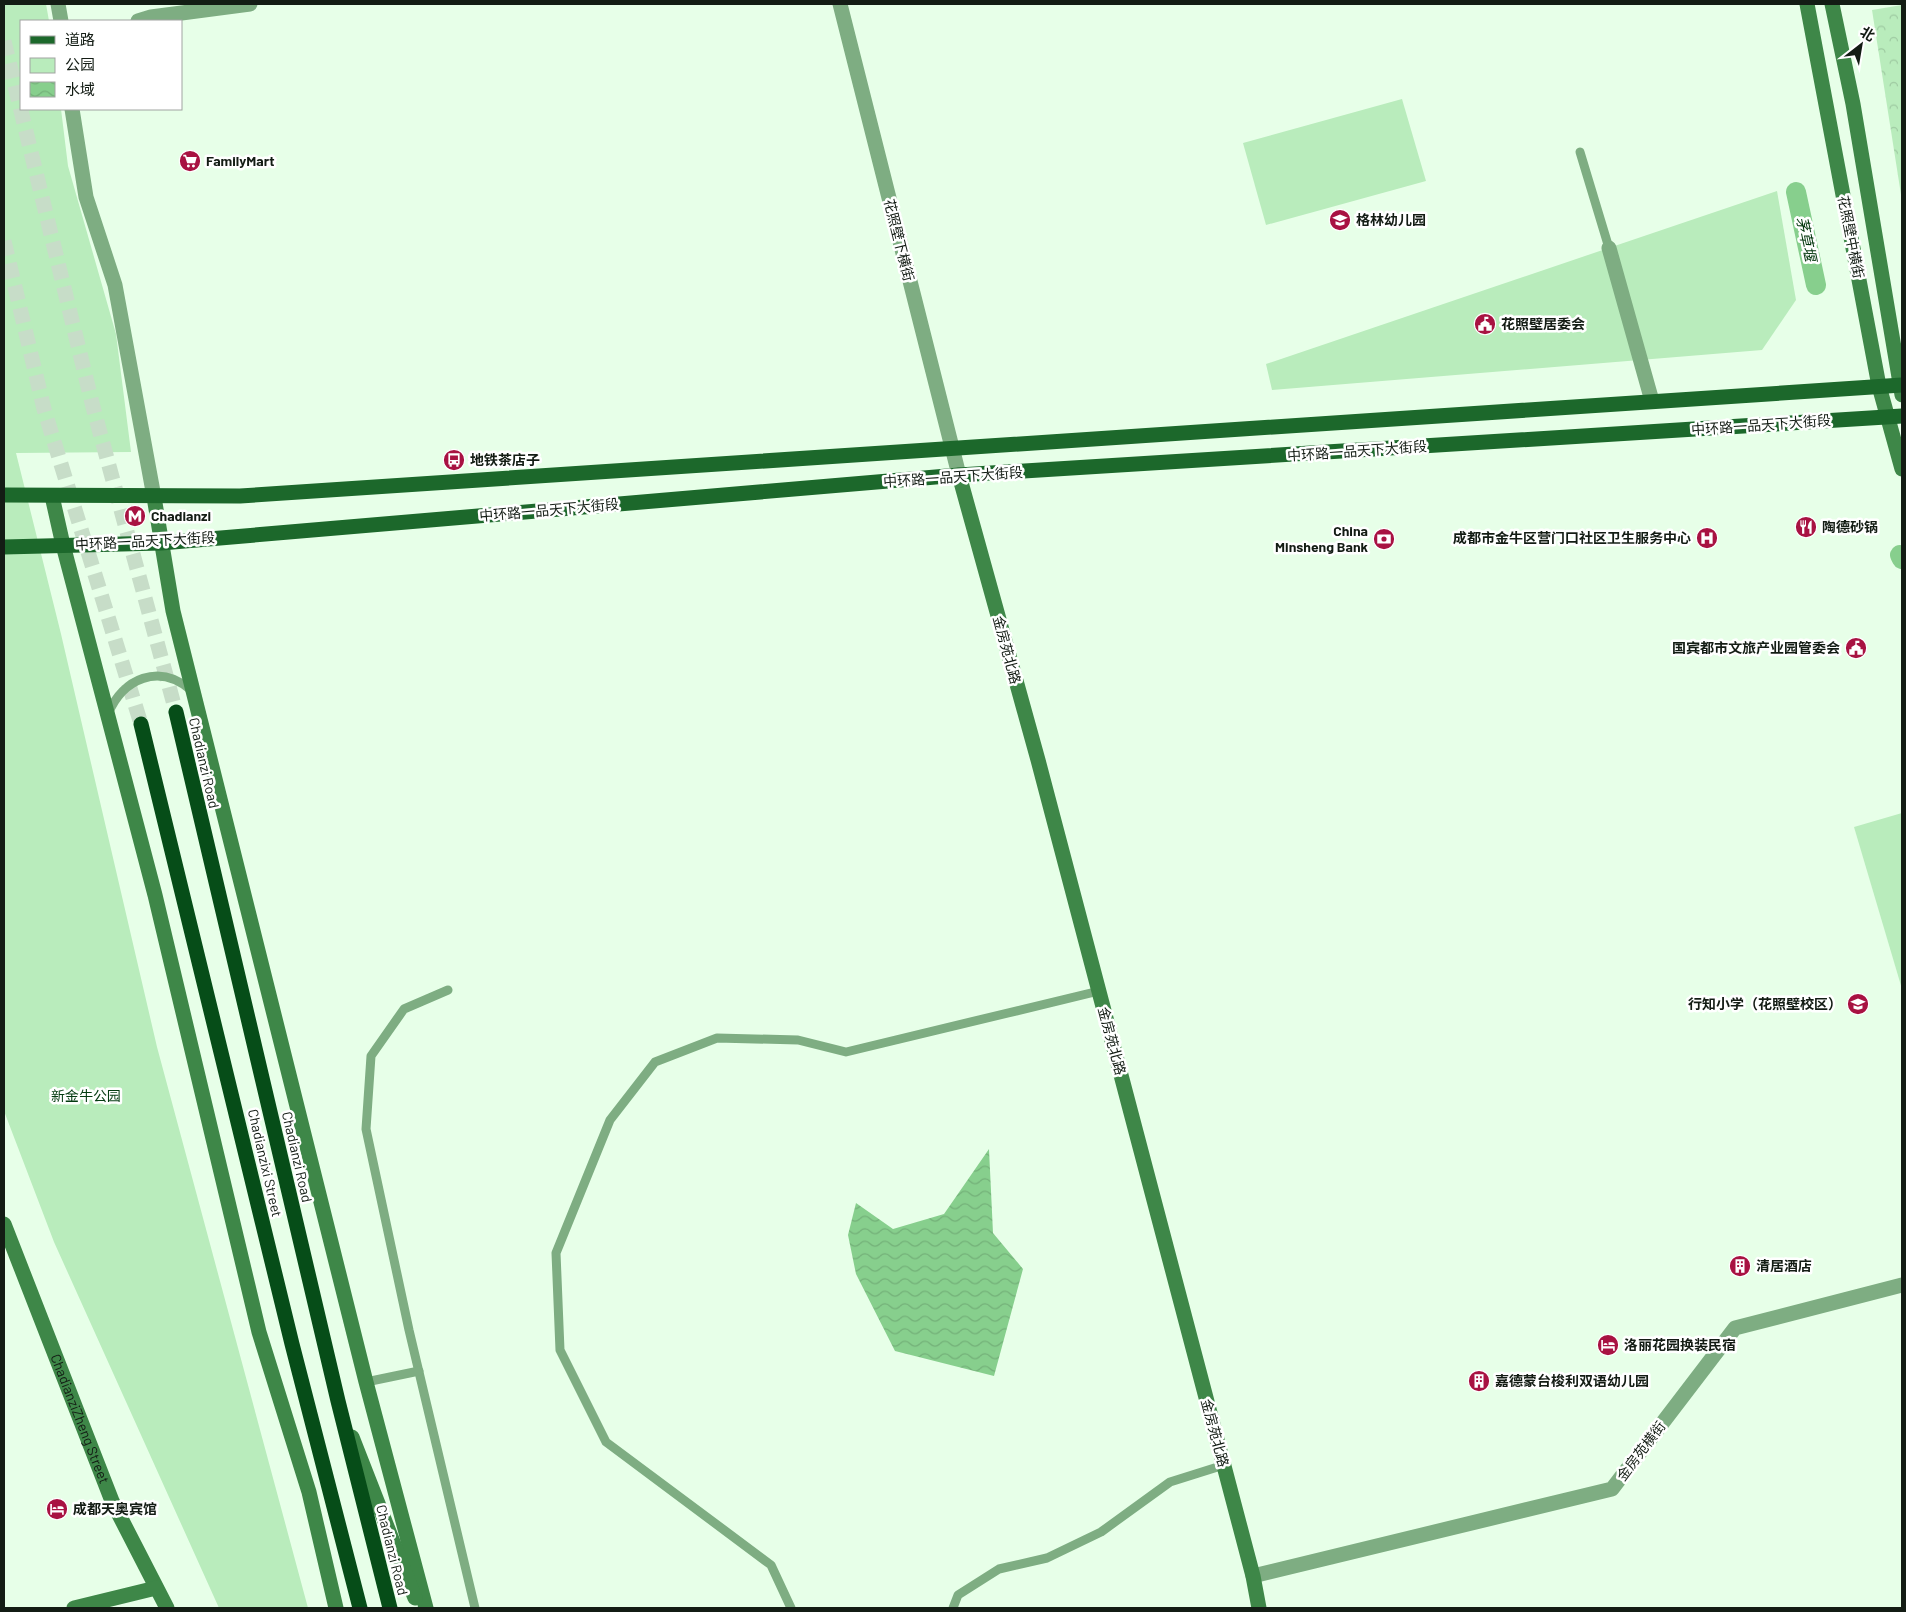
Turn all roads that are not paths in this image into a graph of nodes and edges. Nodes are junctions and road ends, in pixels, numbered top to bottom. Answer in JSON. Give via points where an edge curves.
{"nodes":[{"id":1,"x":58,"y":4,"type":"edge"},
{"id":2,"x":250,"y":4,"type":"edge"},
{"id":3,"x":840,"y":4,"type":"edge"},
{"id":4,"x":1807,"y":4,"type":"edge"},
{"id":5,"x":1832,"y":4,"type":"edge"},
{"id":6,"x":61,"y":20,"type":"edge"},
{"id":7,"x":141,"y":20,"type":"edge"},
{"id":8,"x":72,"y":110,"type":"edge"},
{"id":9,"x":1580,"y":152,"type":"dead end"},
{"id":10,"x":1609,"y":248,"type":"joint"},
{"id":11,"x":1879,"y":386,"type":"junction"},
{"id":12,"x":1901,"y":388,"type":"edge"},
{"id":13,"x":1652,"y":401,"type":"junction"},
{"id":14,"x":1895,"y":417,"type":"edge"},
{"id":15,"x":952,"y":448,"type":"junction"},
{"id":16,"x":1902,"y":469,"type":"edge"},
{"id":17,"x":959,"y":475,"type":"junction"},
{"id":18,"x":4,"y":495,"type":"edge"},
{"id":19,"x":52,"y":496,"type":"junction"},
{"id":20,"x":154,"y":497,"type":"junction"},
{"id":21,"x":161,"y":543,"type":"junction"},
{"id":22,"x":63,"y":545,"type":"junction"},
{"id":23,"x":4,"y":547,"type":"edge"},
{"id":24,"x":193,"y":692,"type":"junction"},
{"id":25,"x":176,"y":712,"type":"tunnel mouth"},
{"id":26,"x":108,"y":715,"type":"junction"},
{"id":27,"x":141,"y":724,"type":"tunnel mouth"},
{"id":28,"x":448,"y":990,"type":"dead end"},
{"id":29,"x":1099,"y":991,"type":"junction"},
{"id":30,"x":4,"y":1224,"type":"edge"},
{"id":31,"x":1902,"y":1285,"type":"edge"},
{"id":32,"x":419,"y":1371,"type":"junction"},
{"id":33,"x":366,"y":1382,"type":"junction"},
{"id":34,"x":338,"y":1401,"type":"junction"},
{"id":35,"x":1224,"y":1466,"type":"junction"},
{"id":36,"x":1253,"y":1576,"type":"junction"},
{"id":37,"x":156,"y":1588,"type":"junction"},
{"id":38,"x":74,"y":1608,"type":"edge"},
{"id":39,"x":167,"y":1608,"type":"edge"},
{"id":40,"x":336,"y":1608,"type":"edge"},
{"id":41,"x":360,"y":1608,"type":"edge"},
{"id":42,"x":390,"y":1608,"type":"edge"},
{"id":43,"x":419,"y":1608,"type":"edge"},
{"id":44,"x":426,"y":1608,"type":"edge"},
{"id":45,"x":475,"y":1608,"type":"edge"},
{"id":46,"x":791,"y":1608,"type":"edge"},
{"id":47,"x":953,"y":1608,"type":"edge"},
{"id":48,"x":1259,"y":1608,"type":"edge"}],
"edges":[{"from":1,"to":6,"type":"street"},
{"from":2,"to":7,"type":"street"},
{"from":3,"to":15,"type":"street","name":"花照壁下横街"},
{"from":4,"to":11,"type":"main road","name":"花照壁中横街"},
{"from":5,"to":12,"type":"main road","name":"花照壁中横街","via":[[1853,104]]},
{"from":8,"to":20,"type":"street","via":[[86,197],[115,285]]},
{"from":9,"to":10,"type":"lane"},
{"from":10,"to":13,"type":"street"},
{"from":11,"to":12,"type":"main road","name":"中环路一品天下大街段"},
{"from":11,"to":13,"type":"main road","name":"中环路一品天下大街段"},
{"from":11,"to":14,"type":"main road","name":"花照壁中横街"},
{"from":13,"to":15,"type":"main road","name":"中环路一品天下大街段"},
{"from":14,"to":16,"type":"main road","name":"花照壁中横街"},
{"from":14,"to":17,"type":"main road","name":"中环路一品天下大街段"},
{"from":15,"to":17,"type":"street","name":"花照壁下横街"},
{"from":15,"to":20,"type":"main road","name":"中环路一品天下大街段","via":[[240,496]]},
{"from":17,"to":21,"type":"main road","name":"中环路一品天下大街段"},
{"from":17,"to":29,"type":"main road","name":"金房苑北路"},
{"from":18,"to":19,"type":"main road","name":"中环路一品天下大街段"},
{"from":19,"to":20,"type":"main road","name":"中环路一品天下大街段"},
{"from":19,"to":22,"type":"main road"},
{"from":20,"to":21,"type":"main road"},
{"from":21,"to":22,"type":"main road","name":"中环路一品天下大街段"},
{"from":21,"to":24,"type":"main road","via":[[173,611]]},
{"from":22,"to":23,"type":"main road","name":"中环路一品天下大街段"},
{"from":22,"to":26,"type":"main road"},
{"from":24,"to":26,"type":"lane","via":[[172,678],[147,677],[126,688],[112,704]]},
{"from":24,"to":33,"type":"main road"},
{"from":25,"to":34,"type":"highway","name":"Chadianzi Road"},
{"from":26,"to":40,"type":"main road","via":[[155,895],[259,1332],[309,1492]]},
{"from":27,"to":41,"type":"highway","name":"Chadianzixi Street","via":[[292,1344]]},
{"from":28,"to":32,"type":"lane","via":[[404,1009],[371,1056],[366,1128]]},
{"from":29,"to":35,"type":"main road","name":"金房苑北路"},
{"from":29,"to":46,"type":"lane","via":[[846,1052],[798,1040],[717,1038],[655,1062],[610,1120],[556,1253],[560,1350],[606,1442],[771,1565]]},
{"from":30,"to":37,"type":"main road","name":"ChadianziZheng Street","via":[[112,1501]]},
{"from":31,"to":36,"type":"street","name":"金房苑横街","via":[[1735,1328],[1612,1489]]},
{"from":32,"to":33,"type":"lane"},
{"from":32,"to":45,"type":"lane"},
{"from":33,"to":44,"type":"main road"},
{"from":34,"to":42,"type":"highway","name":"Chadianzi Road"},
{"from":34,"to":43,"type":"main road"},
{"from":35,"to":36,"type":"main road","name":"金房苑北路"},
{"from":35,"to":47,"type":"lane","via":[[1170,1482],[1101,1532],[1047,1558],[999,1569],[958,1595]]},
{"from":36,"to":48,"type":"main road","name":"金房苑北路"},
{"from":37,"to":38,"type":"main road"},
{"from":37,"to":39,"type":"main road","name":"ChadianziZheng Street"}]}
